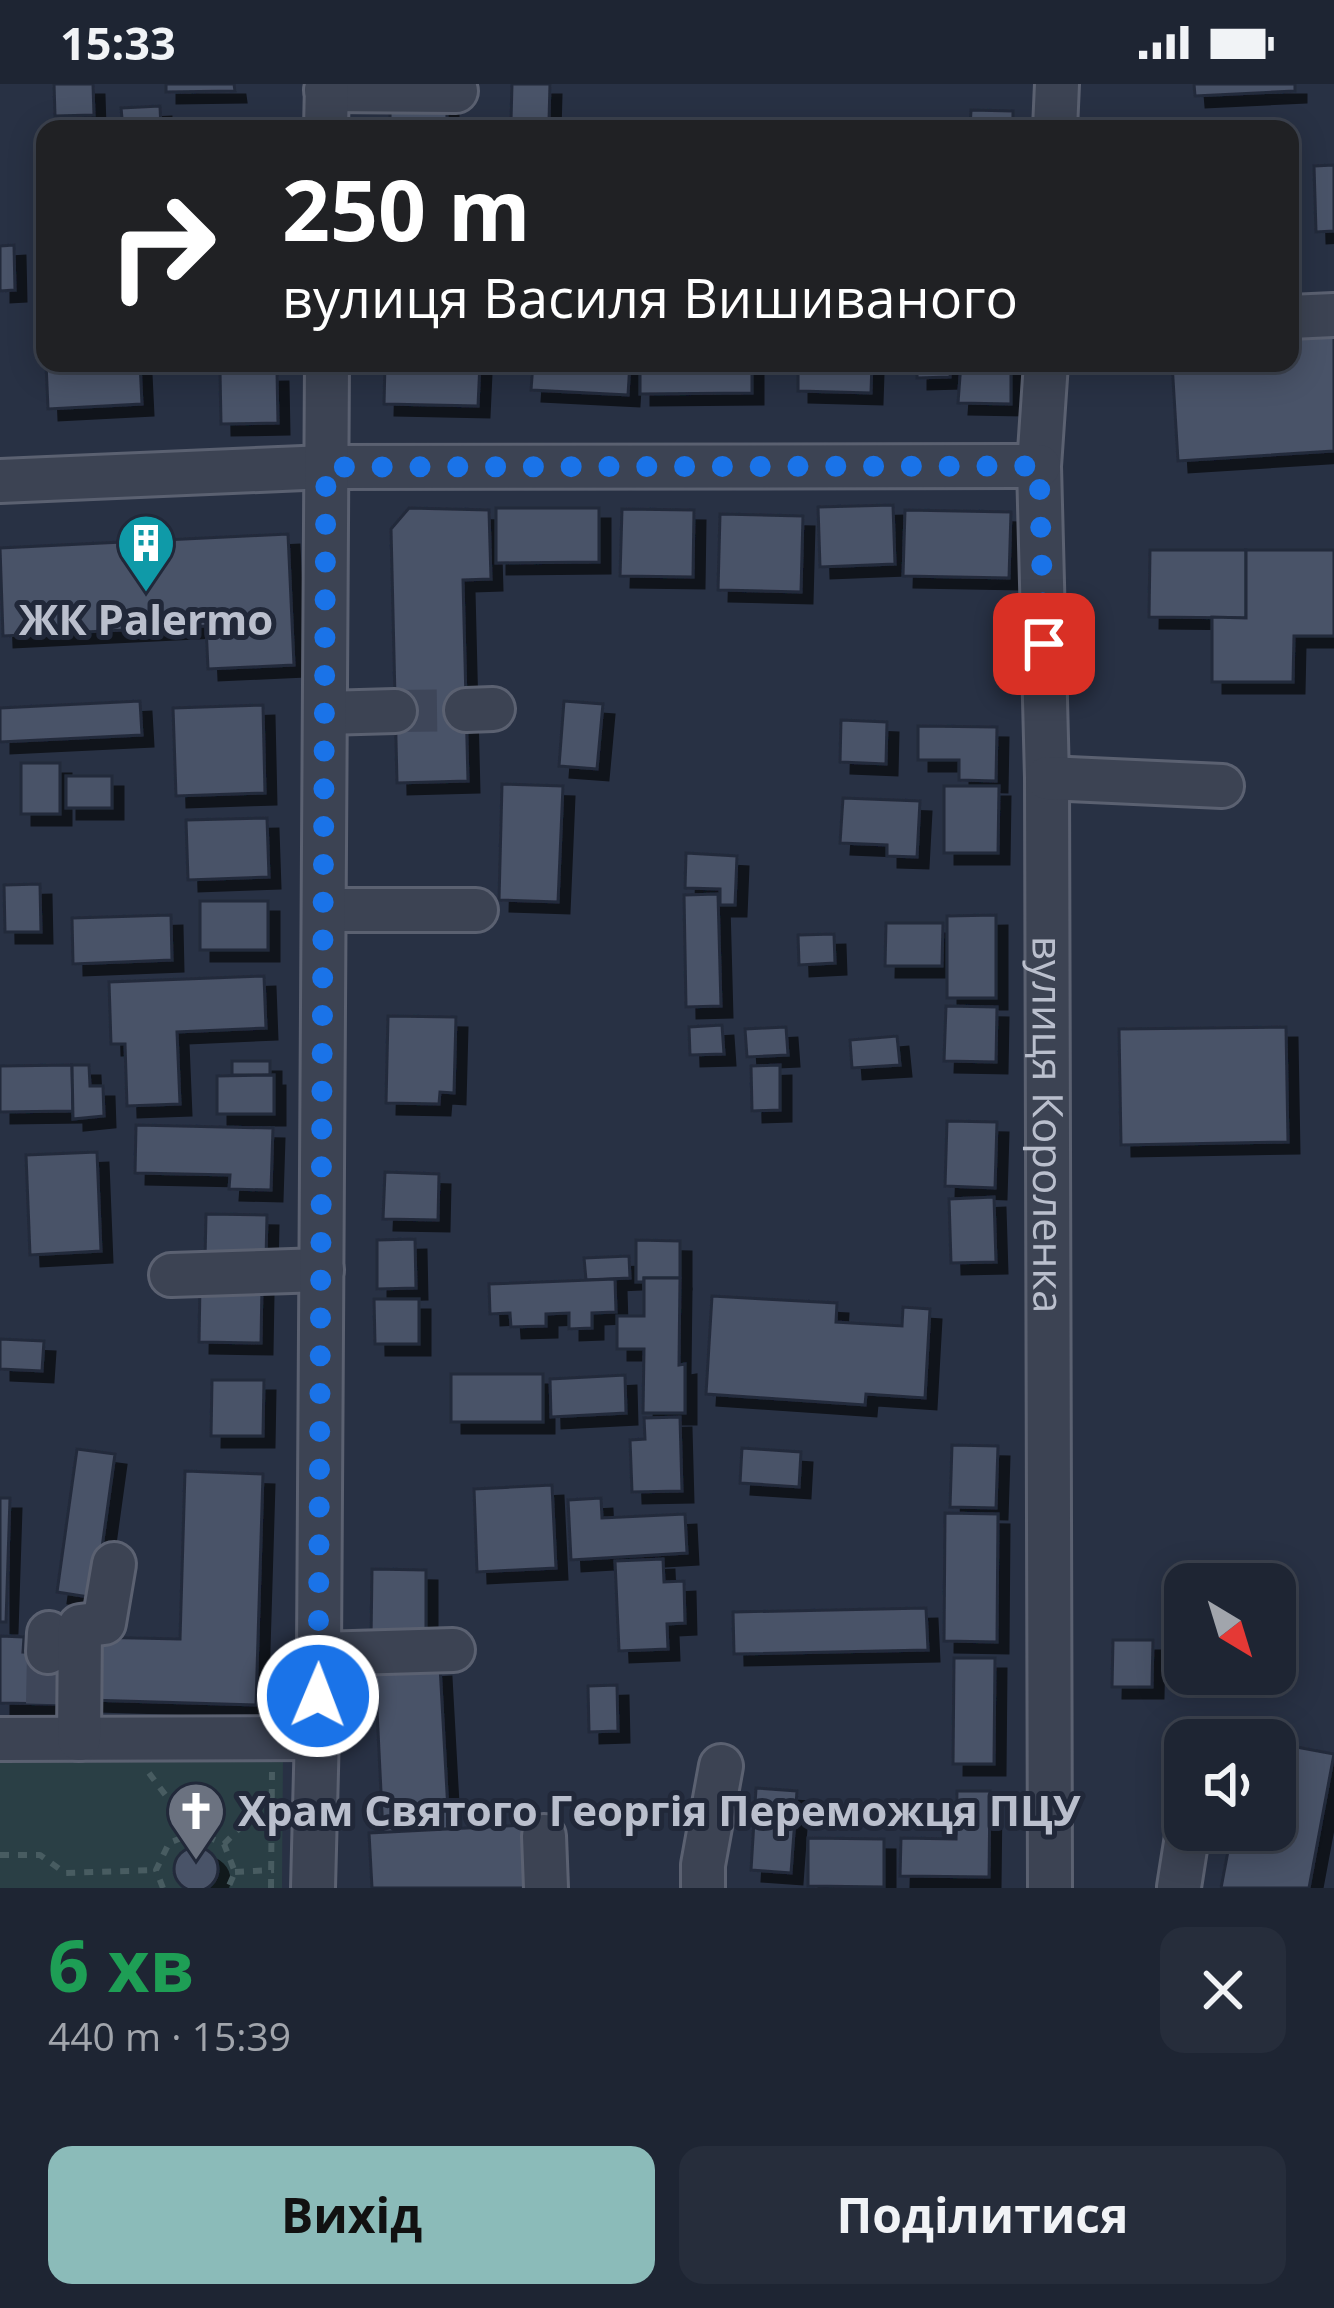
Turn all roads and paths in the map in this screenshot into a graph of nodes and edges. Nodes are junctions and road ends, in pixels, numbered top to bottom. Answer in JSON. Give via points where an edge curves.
{"nodes":[{"id":1,"x":1057,"y":84,"type":"edge"},
{"id":2,"x":456,"y":91,"type":"dead end"},
{"id":3,"x":326,"y":101,"type":"edge"},
{"id":4,"x":1055,"y":120,"type":"edge"},
{"id":5,"x":1334,"y":314,"type":"edge"},
{"id":6,"x":1299,"y":316,"type":"edge"},
{"id":7,"x":326,"y":372,"type":"edge"},
{"id":8,"x":1045,"y":372,"type":"edge"},
{"id":9,"x":1039,"y":466,"type":"junction"},
{"id":10,"x":326,"y":467,"type":"junction"},
{"id":11,"x":0,"y":481,"type":"edge"},
{"id":12,"x":395,"y":711,"type":"tunnel mouth"},
{"id":13,"x":325,"y":712,"type":"junction"},
{"id":14,"x":1047,"y":778,"type":"junction"},
{"id":15,"x":1222,"y":786,"type":"dead end"},
{"id":16,"x":324,"y":910,"type":"junction"},
{"id":17,"x":476,"y":910,"type":"dead end"},
{"id":18,"x":322,"y":1270,"type":"junction"},
{"id":19,"x":171,"y":1275,"type":"dead end"},
{"id":20,"x":114,"y":1564,"type":"dead end"},
{"id":21,"x":453,"y":1650,"type":"dead end"},
{"id":22,"x":319,"y":1654,"type":"junction"},
{"id":23,"x":57,"y":1727,"type":"junction"},
{"id":24,"x":124,"y":1738,"type":"junction"},
{"id":25,"x":272,"y":1738,"type":"junction"},
{"id":26,"x":0,"y":1739,"type":"edge"},
{"id":27,"x":316,"y":1752,"type":"junction"},
{"id":28,"x":722,"y":1766,"type":"dead end"},
{"id":29,"x":272,"y":1795,"type":"junction"},
{"id":30,"x":193,"y":1832,"type":"junction"},
{"id":31,"x":544,"y":1836,"type":"dead end"},
{"id":32,"x":224,"y":1844,"type":"junction"},
{"id":33,"x":1182,"y":1851,"type":"edge"},
{"id":34,"x":0,"y":1855,"type":"edge"},
{"id":35,"x":157,"y":1870,"type":"junction"},
{"id":36,"x":1172,"y":1887,"type":"edge"},
{"id":37,"x":164,"y":1888,"type":"edge"},
{"id":38,"x":228,"y":1888,"type":"edge"},
{"id":39,"x":271,"y":1888,"type":"edge"},
{"id":40,"x":313,"y":1888,"type":"edge"},
{"id":41,"x":546,"y":1888,"type":"edge"},
{"id":42,"x":703,"y":1888,"type":"edge"},
{"id":43,"x":1050,"y":1888,"type":"edge"}],
"edges":[{"from":1,"to":4,"type":"street"},
{"from":2,"to":3,"type":"street"},
{"from":5,"to":6,"type":"street"},
{"from":7,"to":10,"type":"street"},
{"from":8,"to":9,"type":"street","name":"вулиця Короленка"},
{"from":9,"to":10,"type":"street"},
{"from":9,"to":14,"type":"street","name":"вулиця Короленка"},
{"from":10,"to":11,"type":"street"},
{"from":10,"to":13,"type":"street"},
{"from":12,"to":13,"type":"street"},
{"from":13,"to":16,"type":"street"},
{"from":14,"to":15,"type":"street"},
{"from":14,"to":43,"type":"street","name":"вулиця Короленка"},
{"from":16,"to":17,"type":"street"},
{"from":16,"to":18,"type":"street"},
{"from":18,"to":19,"type":"street"},
{"from":18,"to":22,"type":"street"},
{"from":20,"to":23,"type":"street","via":[[104,1623],[80,1626]]},
{"from":21,"to":22,"type":"street"},
{"from":22,"to":27,"type":"street"},
{"from":23,"to":24,"type":"street"},
{"from":23,"to":26,"type":"street"},
{"from":24,"to":25,"type":"street"},
{"from":24,"to":30,"type":"path"},
{"from":25,"to":27,"type":"street"},
{"from":25,"to":29,"type":"path"},
{"from":27,"to":29,"type":"path"},
{"from":27,"to":40,"type":"street"},
{"from":28,"to":42,"type":"street"},
{"from":29,"to":32,"type":"path"},
{"from":29,"to":39,"type":"path"},
{"from":30,"to":32,"type":"path"},
{"from":30,"to":35,"type":"path","via":[[169,1843]]},
{"from":31,"to":41,"type":"street"},
{"from":32,"to":38,"type":"path","via":[[235,1872]]},
{"from":33,"to":36,"type":"street"},
{"from":34,"to":35,"type":"path","via":[[40,1855],[65,1873]]},
{"from":35,"to":37,"type":"path"}]}
